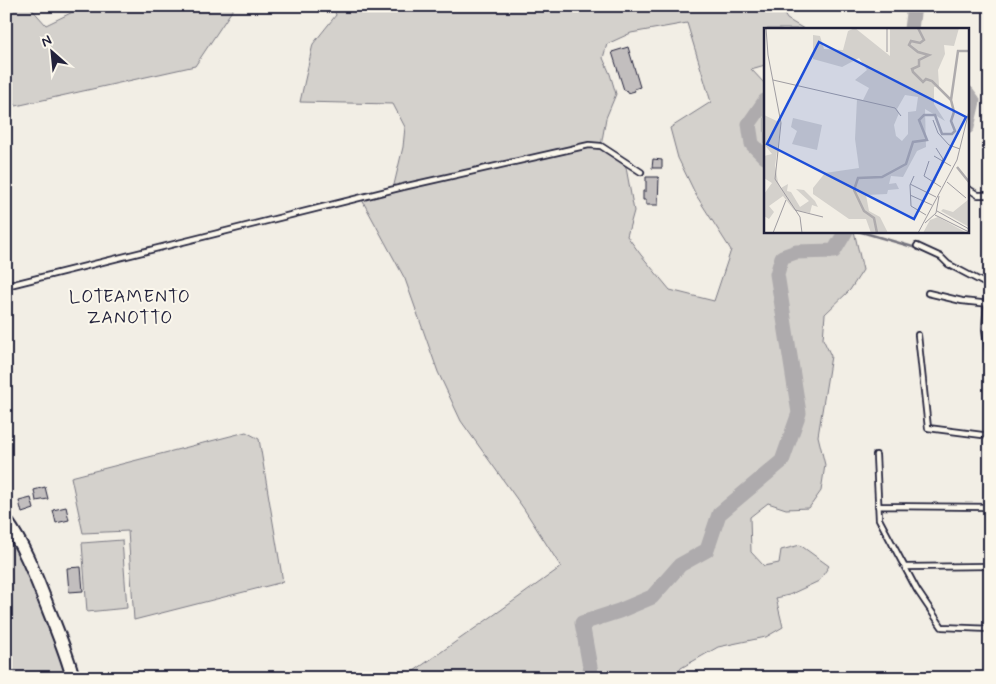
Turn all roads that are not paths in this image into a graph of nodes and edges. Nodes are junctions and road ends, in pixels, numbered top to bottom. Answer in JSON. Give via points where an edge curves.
{"nodes":[{"id":1,"x":641,"y":172,"type":"dead end"},
{"id":2,"x":968,"y":189,"type":"edge"},
{"id":3,"x":990,"y":195,"type":"edge"},
{"id":4,"x":917,"y":246,"type":"dead end"},
{"id":5,"x":6,"y":286,"type":"edge"},
{"id":6,"x":928,"y":293,"type":"dead end"},
{"id":7,"x":988,"y":304,"type":"edge"},
{"id":8,"x":918,"y":335,"type":"dead end"},
{"id":9,"x":990,"y":366,"type":"edge"},
{"id":10,"x":990,"y":436,"type":"edge"},
{"id":11,"x":876,"y":454,"type":"dead end"},
{"id":12,"x":878,"y":506,"type":"junction"},
{"id":13,"x":990,"y":507,"type":"edge"},
{"id":14,"x":6,"y":521,"type":"edge"},
{"id":15,"x":990,"y":566,"type":"edge"},
{"id":16,"x":906,"y":567,"type":"junction"},
{"id":17,"x":990,"y":629,"type":"edge"},
{"id":18,"x":73,"y":678,"type":"edge"}],
"edges":[{"from":1,"to":5,"type":"lane","via":[[601,146],[589,145],[403,187]]},
{"from":2,"to":3,"type":"lane","via":[[978,195]]},
{"from":4,"to":7,"type":"lane","via":[[987,284]]},
{"from":6,"to":7,"type":"lane"},
{"from":7,"to":9,"type":"lane","via":[[985,329]]},
{"from":8,"to":10,"type":"lane","via":[[928,428]]},
{"from":11,"to":12,"type":"lane"},
{"from":12,"to":13,"type":"lane"},
{"from":12,"to":16,"type":"lane","via":[[880,519]]},
{"from":14,"to":18,"type":"street","via":[[17,535],[37,579]]},
{"from":15,"to":16,"type":"lane"},
{"from":16,"to":17,"type":"lane","via":[[942,627]]}]}
